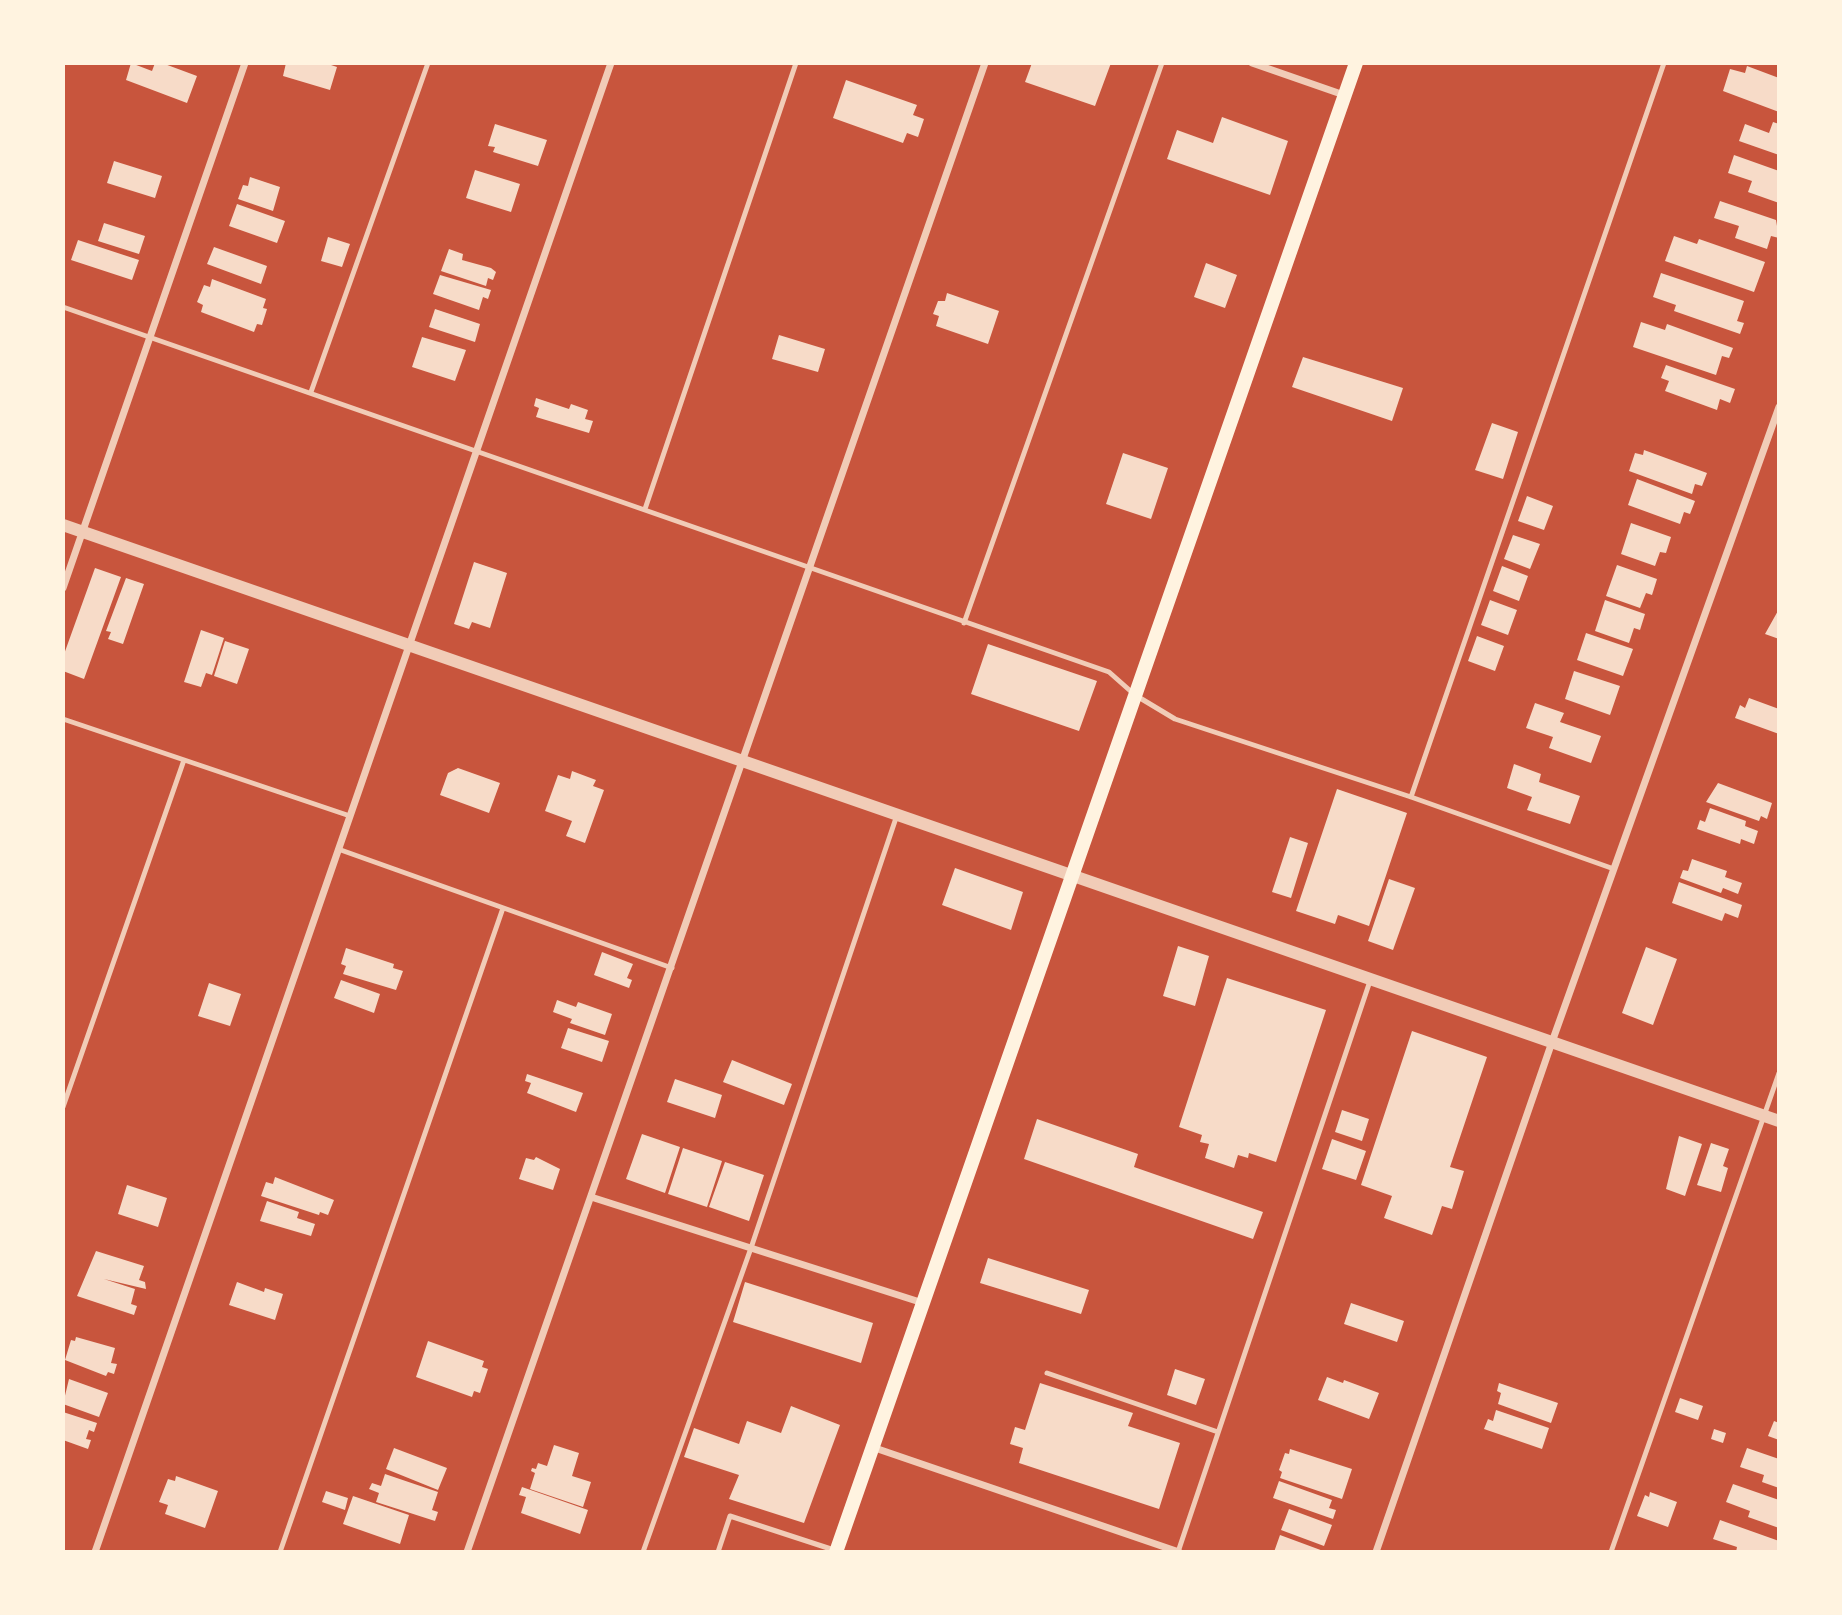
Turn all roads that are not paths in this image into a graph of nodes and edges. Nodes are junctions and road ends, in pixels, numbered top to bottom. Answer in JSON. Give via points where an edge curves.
{"nodes":[{"id":1,"x":245,"y":63,"type":"edge"},
{"id":2,"x":428,"y":63,"type":"edge"},
{"id":3,"x":611,"y":63,"type":"edge"},
{"id":4,"x":796,"y":63,"type":"edge"},
{"id":5,"x":985,"y":63,"type":"edge"},
{"id":6,"x":1163,"y":63,"type":"edge"},
{"id":7,"x":1252,"y":63,"type":"edge"},
{"id":8,"x":1356,"y":63,"type":"edge"},
{"id":9,"x":1664,"y":63,"type":"edge"},
{"id":10,"x":1345,"y":95,"type":"junction"},
{"id":11,"x":63,"y":307,"type":"edge"},
{"id":12,"x":152,"y":337,"type":"junction"},
{"id":13,"x":311,"y":393,"type":"junction"},
{"id":14,"x":1779,"y":407,"type":"edge"},
{"id":15,"x":478,"y":451,"type":"junction"},
{"id":16,"x":645,"y":509,"type":"junction"},
{"id":17,"x":63,"y":525,"type":"edge"},
{"id":18,"x":83,"y":532,"type":"junction"},
{"id":19,"x":810,"y":566,"type":"junction"},
{"id":20,"x":63,"y":588,"type":"edge"},
{"id":21,"x":964,"y":623,"type":"junction"},
{"id":22,"x":409,"y":645,"type":"junction"},
{"id":23,"x":1135,"y":695,"type":"junction"},
{"id":24,"x":63,"y":719,"type":"edge"},
{"id":25,"x":184,"y":760,"type":"junction"},
{"id":26,"x":745,"y":762,"type":"junction"},
{"id":27,"x":1411,"y":797,"type":"junction"},
{"id":28,"x":897,"y":815,"type":"junction"},
{"id":29,"x":350,"y":816,"type":"junction"},
{"id":30,"x":338,"y":849,"type":"junction"},
{"id":31,"x":1614,"y":869,"type":"junction"},
{"id":32,"x":1073,"y":876,"type":"junction"},
{"id":33,"x":503,"y":908,"type":"junction"},
{"id":34,"x":672,"y":968,"type":"junction"},
{"id":35,"x":1370,"y":979,"type":"junction"},
{"id":36,"x":1552,"y":1042,"type":"junction"},
{"id":37,"x":1779,"y":1073,"type":"edge"},
{"id":38,"x":63,"y":1107,"type":"edge"},
{"id":39,"x":1764,"y":1115,"type":"junction"},
{"id":40,"x":1779,"y":1121,"type":"edge"},
{"id":41,"x":591,"y":1197,"type":"junction"},
{"id":42,"x":751,"y":1248,"type":"junction"},
{"id":43,"x":923,"y":1303,"type":"junction"},
{"id":44,"x":1046,"y":1373,"type":"dead end"},
{"id":45,"x":1218,"y":1432,"type":"junction"},
{"id":46,"x":872,"y":1447,"type":"junction"},
{"id":47,"x":94,"y":1552,"type":"edge"},
{"id":48,"x":280,"y":1552,"type":"edge"},
{"id":49,"x":467,"y":1552,"type":"edge"},
{"id":50,"x":643,"y":1552,"type":"edge"},
{"id":51,"x":718,"y":1552,"type":"edge"},
{"id":52,"x":836,"y":1552,"type":"edge"},
{"id":53,"x":1179,"y":1552,"type":"edge"},
{"id":54,"x":1376,"y":1552,"type":"edge"},
{"id":55,"x":1611,"y":1552,"type":"edge"}],
"edges":[{"from":1,"to":12,"type":"street"},
{"from":2,"to":13,"type":"lane"},
{"from":3,"to":15,"type":"street"},
{"from":4,"to":16,"type":"lane"},
{"from":5,"to":19,"type":"street"},
{"from":6,"to":21,"type":"lane"},
{"from":7,"to":10,"type":"street"},
{"from":8,"to":10,"type":"main road"},
{"from":9,"to":27,"type":"lane"},
{"from":10,"to":23,"type":"main road"},
{"from":11,"to":12,"type":"lane"},
{"from":12,"to":13,"type":"lane"},
{"from":12,"to":18,"type":"street"},
{"from":13,"to":15,"type":"lane"},
{"from":14,"to":31,"type":"street"},
{"from":15,"to":16,"type":"lane"},
{"from":15,"to":22,"type":"street"},
{"from":16,"to":19,"type":"lane"},
{"from":17,"to":18,"type":"street"},
{"from":18,"to":20,"type":"street"},
{"from":18,"to":22,"type":"street"},
{"from":19,"to":21,"type":"lane"},
{"from":19,"to":26,"type":"street"},
{"from":21,"to":23,"type":"lane","via":[[1109,672]]},
{"from":22,"to":26,"type":"street"},
{"from":22,"to":29,"type":"street"},
{"from":23,"to":27,"type":"lane","via":[[1175,719]]},
{"from":23,"to":32,"type":"main road"},
{"from":24,"to":25,"type":"lane"},
{"from":25,"to":29,"type":"lane"},
{"from":25,"to":38,"type":"lane"},
{"from":26,"to":28,"type":"street"},
{"from":26,"to":34,"type":"street"},
{"from":27,"to":31,"type":"lane"},
{"from":28,"to":32,"type":"street"},
{"from":28,"to":42,"type":"lane"},
{"from":29,"to":30,"type":"street"},
{"from":30,"to":33,"type":"lane"},
{"from":30,"to":47,"type":"street"},
{"from":31,"to":36,"type":"street"},
{"from":32,"to":35,"type":"street"},
{"from":32,"to":43,"type":"main road"},
{"from":33,"to":34,"type":"lane"},
{"from":33,"to":48,"type":"lane"},
{"from":34,"to":41,"type":"street"},
{"from":35,"to":36,"type":"street"},
{"from":35,"to":45,"type":"lane"},
{"from":36,"to":39,"type":"street"},
{"from":36,"to":54,"type":"street"},
{"from":37,"to":39,"type":"lane"},
{"from":39,"to":40,"type":"street"},
{"from":39,"to":55,"type":"lane"},
{"from":41,"to":42,"type":"street"},
{"from":41,"to":49,"type":"street"},
{"from":42,"to":43,"type":"street"},
{"from":42,"to":50,"type":"lane"},
{"from":43,"to":46,"type":"main road"},
{"from":44,"to":45,"type":"lane"},
{"from":45,"to":53,"type":"lane"},
{"from":46,"to":52,"type":"main road"},
{"from":46,"to":53,"type":"street"},
{"from":51,"to":52,"type":"lane","via":[[730,1516]]}]}
